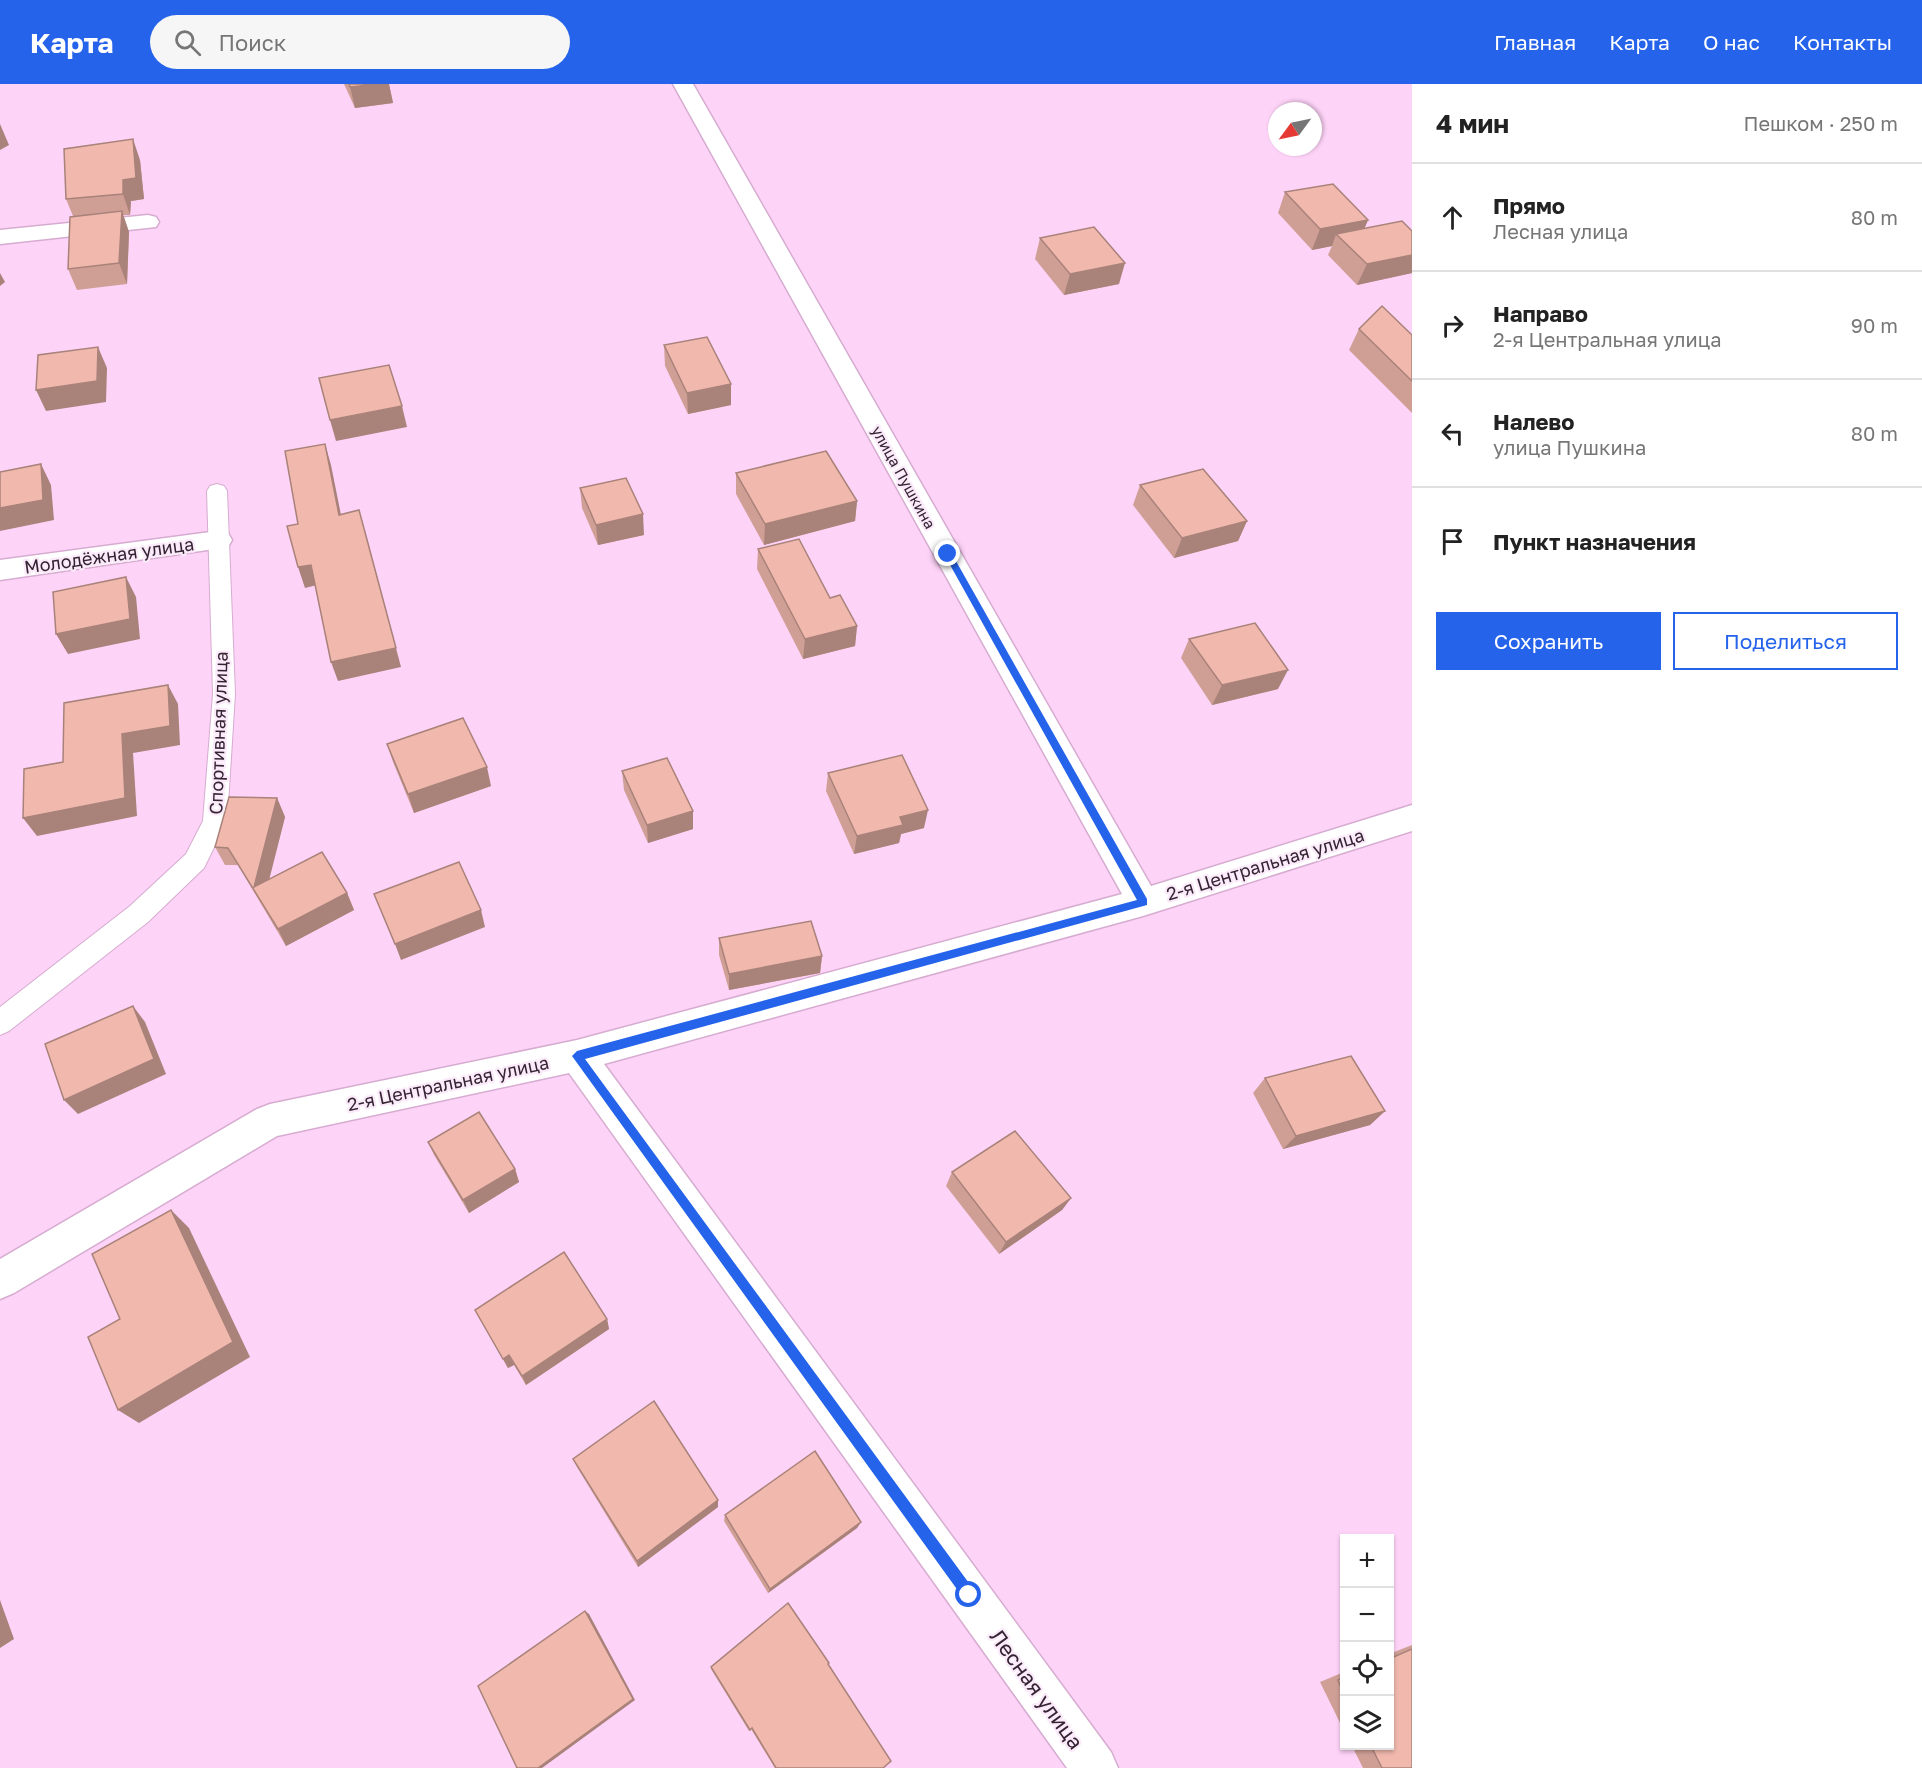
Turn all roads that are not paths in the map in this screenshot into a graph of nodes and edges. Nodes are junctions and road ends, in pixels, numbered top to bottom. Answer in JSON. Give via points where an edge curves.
{"nodes":[{"id":1,"x":683,"y":84,"type":"edge"},
{"id":2,"x":148,"y":222,"type":"dead end"},
{"id":3,"x":0,"y":237,"type":"edge"},
{"id":4,"x":217,"y":491,"type":"dead end"},
{"id":5,"x":218,"y":540,"type":"junction"},
{"id":6,"x":0,"y":570,"type":"edge"},
{"id":7,"x":1412,"y":818,"type":"edge"},
{"id":8,"x":1143,"y":902,"type":"junction"},
{"id":9,"x":0,"y":1023,"type":"edge"},
{"id":10,"x":577,"y":1056,"type":"junction"},
{"id":11,"x":0,"y":1280,"type":"edge"},
{"id":12,"x":1095,"y":1768,"type":"edge"}],
"edges":[{"from":1,"to":8,"type":"street","name":"улица Пушкина"},
{"from":2,"to":3,"type":"street"},
{"from":4,"to":5,"type":"lane","name":"Спортивная улица"},
{"from":5,"to":6,"type":"street","name":"Молодёжная улица"},
{"from":5,"to":9,"type":"lane","name":"Спортивная улица","via":[[224,694],[215,821],[195,861],[139,914]]},
{"from":7,"to":8,"type":"street","name":"2-я Центральная улица"},
{"from":8,"to":10,"type":"street","name":"2-я Центральная улица"},
{"from":10,"to":11,"type":"street","name":"2-я Центральная улица","via":[[270,1121]]},
{"from":10,"to":12,"type":"street","name":"Лесная улица"}]}
